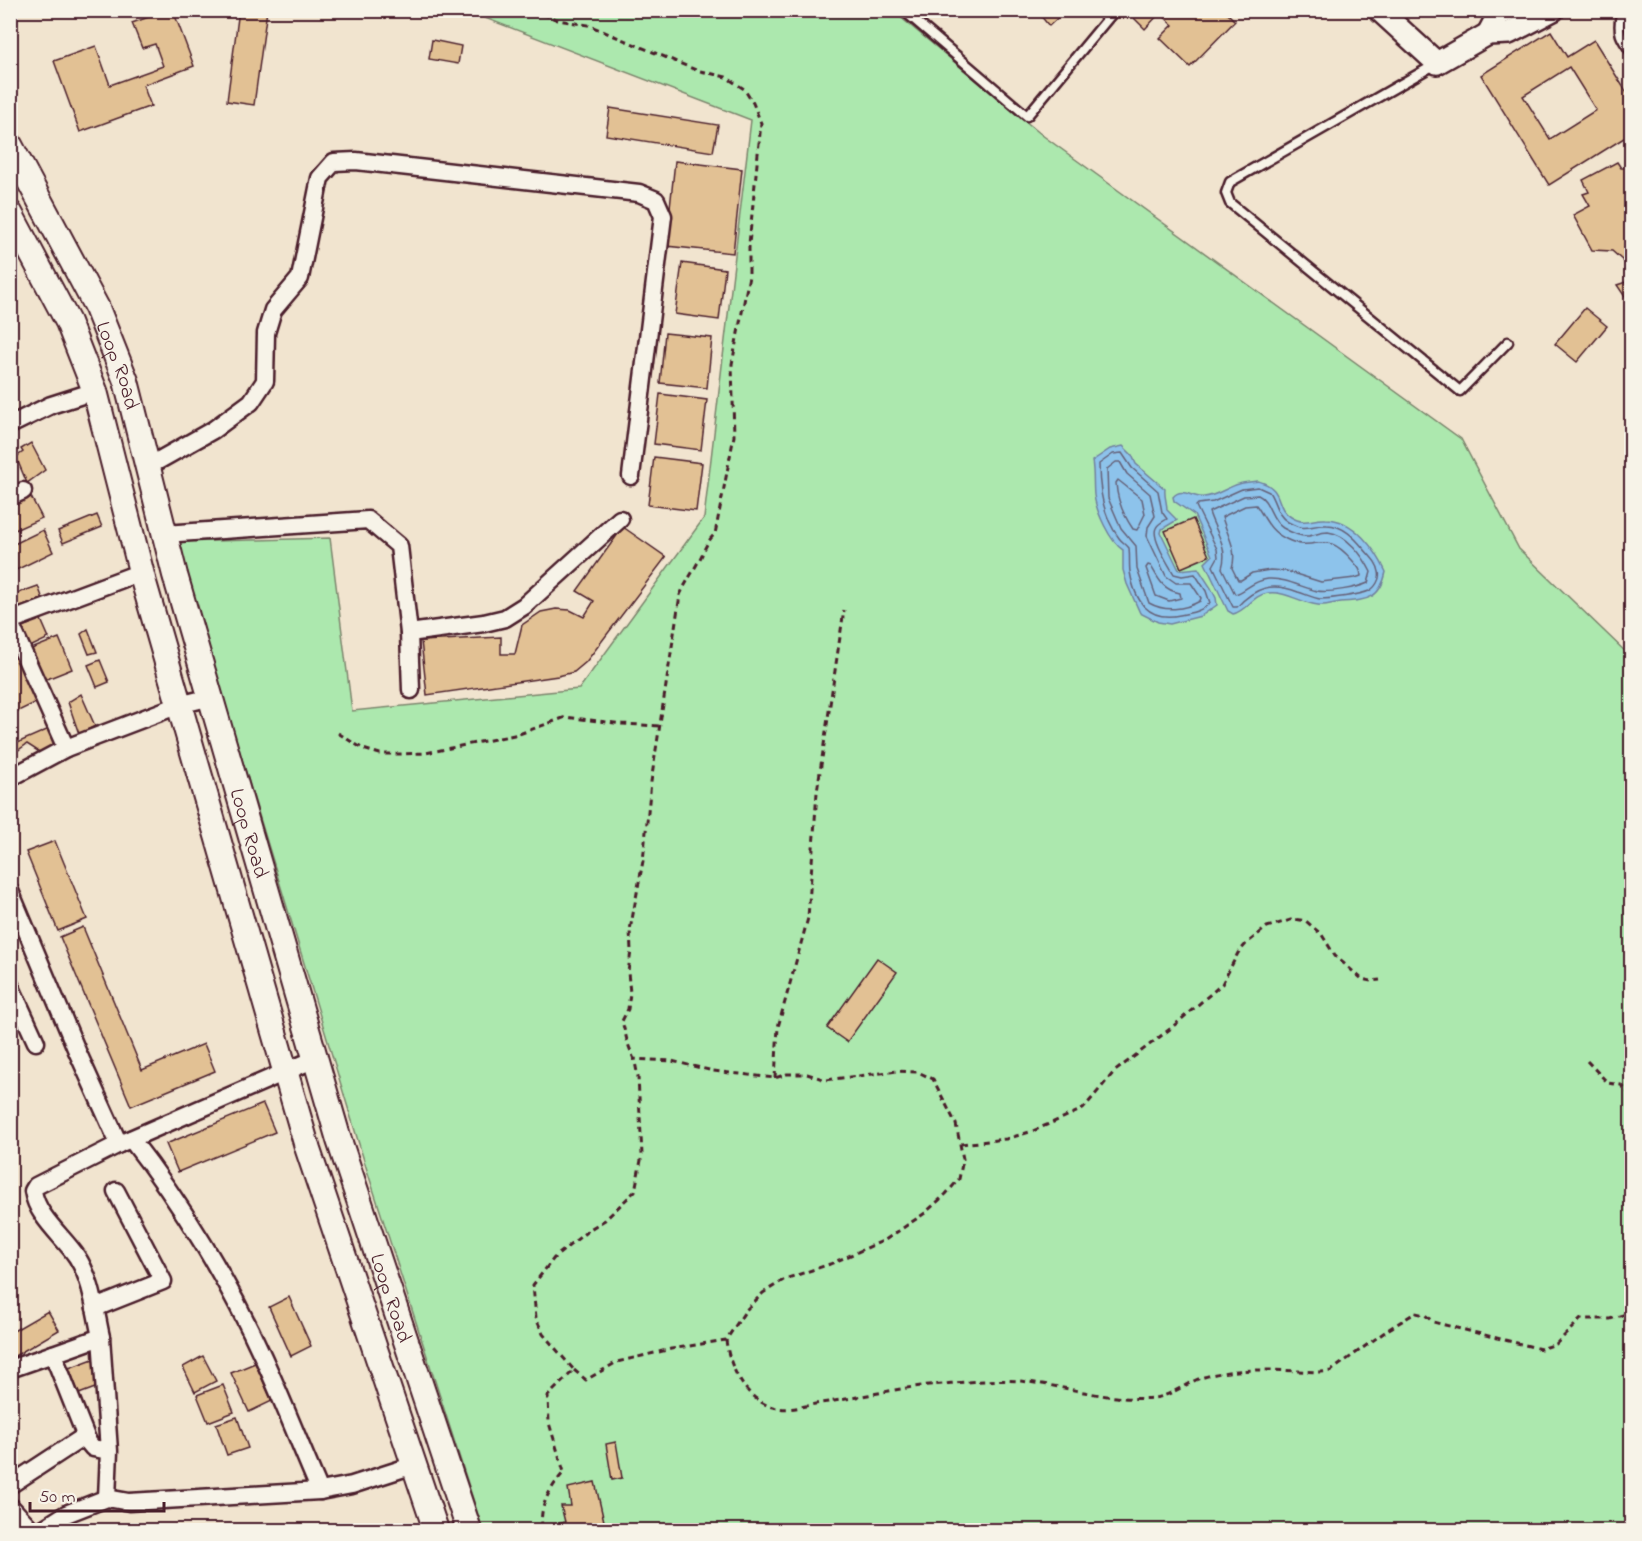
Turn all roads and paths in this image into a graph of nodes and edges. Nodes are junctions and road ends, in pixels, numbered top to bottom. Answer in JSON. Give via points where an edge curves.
{"nodes":[{"id":1,"x":533,"y":10,"type":"edge"},
{"id":2,"x":903,"y":10,"type":"edge"},
{"id":3,"x":1115,"y":10,"type":"edge"},
{"id":4,"x":1379,"y":10,"type":"edge"},
{"id":5,"x":1508,"y":10,"type":"edge"},
{"id":6,"x":1553,"y":10,"type":"edge"},
{"id":7,"x":1627,"y":10,"type":"edge"},
{"id":8,"x":1488,"y":33,"type":"junction"},
{"id":9,"x":1632,"y":53,"type":"edge"},
{"id":10,"x":1437,"y":63,"type":"junction"},
{"id":11,"x":10,"y":145,"type":"edge"},
{"id":12,"x":10,"y":213,"type":"edge"},
{"id":13,"x":1508,"y":342,"type":"dead end"},
{"id":14,"x":95,"y":391,"type":"junction"},
{"id":15,"x":10,"y":425,"type":"edge"},
{"id":16,"x":147,"y":467,"type":"junction"},
{"id":17,"x":631,"y":476,"type":"dead end"},
{"id":18,"x":620,"y":519,"type":"dead end"},
{"id":19,"x":164,"y":534,"type":"junction"},
{"id":20,"x":141,"y":572,"type":"junction"},
{"id":21,"x":844,"y":610,"type":"dead end"},
{"id":22,"x":10,"y":622,"type":"edge"},
{"id":23,"x":409,"y":633,"type":"junction"},
{"id":24,"x":411,"y":690,"type":"dead end"},
{"id":25,"x":211,"y":697,"type":"junction"},
{"id":26,"x":179,"y":705,"type":"junction"},
{"id":27,"x":660,"y":726,"type":"junction"},
{"id":28,"x":338,"y":734,"type":"dead end"},
{"id":29,"x":66,"y":748,"type":"junction"},
{"id":30,"x":10,"y":778,"type":"edge"},
{"id":31,"x":10,"y":891,"type":"edge"},
{"id":32,"x":1380,"y":980,"type":"dead end"},
{"id":33,"x":10,"y":985,"type":"edge"},
{"id":34,"x":36,"y":1042,"type":"dead end"},
{"id":35,"x":315,"y":1059,"type":"junction"},
{"id":36,"x":633,"y":1059,"type":"junction"},
{"id":37,"x":1587,"y":1061,"type":"dead end"},
{"id":38,"x":285,"y":1071,"type":"junction"},
{"id":39,"x":775,"y":1078,"type":"junction"},
{"id":40,"x":1632,"y":1096,"type":"edge"},
{"id":41,"x":125,"y":1142,"type":"junction"},
{"id":42,"x":961,"y":1144,"type":"junction"},
{"id":43,"x":116,"y":1191,"type":"dead end"},
{"id":44,"x":95,"y":1308,"type":"junction"},
{"id":45,"x":1632,"y":1312,"type":"edge"},
{"id":46,"x":101,"y":1337,"type":"junction"},
{"id":47,"x":726,"y":1340,"type":"junction"},
{"id":48,"x":53,"y":1354,"type":"junction"},
{"id":49,"x":10,"y":1369,"type":"edge"},
{"id":50,"x":574,"y":1370,"type":"junction"},
{"id":51,"x":85,"y":1436,"type":"junction"},
{"id":52,"x":109,"y":1451,"type":"junction"},
{"id":53,"x":414,"y":1464,"type":"junction"},
{"id":54,"x":10,"y":1485,"type":"edge"},
{"id":55,"x":320,"y":1491,"type":"junction"},
{"id":56,"x":107,"y":1497,"type":"junction"},
{"id":57,"x":10,"y":1506,"type":"edge"},
{"id":58,"x":32,"y":1530,"type":"edge"},
{"id":59,"x":41,"y":1530,"type":"edge"},
{"id":60,"x":436,"y":1530,"type":"edge"},
{"id":61,"x":469,"y":1530,"type":"edge"},
{"id":62,"x":543,"y":1530,"type":"edge"}],
"edges":[{"from":1,"to":27,"type":"path","via":[[588,26],[696,70],[726,77],[744,89],[761,123],[749,276],[732,364],[734,436],[715,534],[706,542],[680,595]]},
{"from":2,"to":3,"type":"lane","via":[[1027,116]]},
{"from":4,"to":10,"type":"street"},
{"from":5,"to":8,"type":"street","via":[[1498,15]]},
{"from":6,"to":8,"type":"street","via":[[1509,33]]},
{"from":7,"to":9,"type":"lane","via":[[1621,14],[1618,28]]},
{"from":8,"to":10,"type":"street"},
{"from":10,"to":13,"type":"lane","via":[[1230,182],[1226,193],[1230,203],[1460,391]]},
{"from":11,"to":16,"type":"main road","name":"Loop Road","via":[[97,308],[126,381]]},
{"from":12,"to":14,"type":"main road","name":"Loop Road","via":[[68,322]]},
{"from":14,"to":15,"type":"street","via":[[51,405]]},
{"from":14,"to":20,"type":"main road","name":"Loop Road"},
{"from":16,"to":17,"type":"street","via":[[251,402],[265,381],[266,333],[273,310],[300,278],[320,178],[334,162],[356,161],[639,193],[656,200],[663,216]]},
{"from":16,"to":19,"type":"main road","name":"Loop Road"},
{"from":18,"to":23,"type":"street","via":[[524,606],[505,618]]},
{"from":19,"to":23,"type":"street","via":[[368,520],[399,546]]},
{"from":19,"to":25,"type":"main road","name":"Loop Road"},
{"from":20,"to":22,"type":"street"},
{"from":20,"to":26,"type":"main road","name":"Loop Road"},
{"from":21,"to":39,"type":"path","via":[[817,792],[808,918],[778,1027]]},
{"from":22,"to":29,"type":"street"},
{"from":23,"to":24,"type":"street"},
{"from":25,"to":26,"type":"street"},
{"from":25,"to":35,"type":"main road","name":"Loop Road"},
{"from":26,"to":29,"type":"street"},
{"from":26,"to":38,"type":"main road","name":"Loop Road"},
{"from":27,"to":28,"type":"path","via":[[566,717],[519,734],[426,753],[399,754],[363,749]]},
{"from":27,"to":36,"type":"path","via":[[630,930],[628,1009],[622,1021]]},
{"from":29,"to":30,"type":"street"},
{"from":31,"to":41,"type":"street","via":[[77,1051]]},
{"from":32,"to":42,"type":"path","via":[[1362,979],[1335,956],[1322,934],[1306,921],[1294,919],[1267,927],[1238,954],[1222,984],[1114,1072],[1083,1109],[1015,1137]]},
{"from":33,"to":34,"type":"street"},
{"from":35,"to":38,"type":"street"},
{"from":35,"to":61,"type":"main road","name":"Loop Road"},
{"from":36,"to":39,"type":"path","via":[[672,1061],[713,1071]]},
{"from":36,"to":50,"type":"path","via":[[638,1077],[642,1155],[635,1191],[605,1220],[554,1258],[533,1285],[536,1318],[543,1334]]},
{"from":37,"to":40,"type":"path","via":[[1608,1083],[1621,1085]]},
{"from":38,"to":41,"type":"street"},
{"from":38,"to":53,"type":"main road","name":"Loop Road"},
{"from":39,"to":42,"type":"path","via":[[807,1074],[826,1080],[918,1072],[933,1080],[940,1090]]},
{"from":41,"to":44,"type":"street","via":[[36,1186],[33,1191],[51,1225],[77,1257],[90,1283]]},
{"from":41,"to":55,"type":"street","via":[[162,1179],[235,1301],[263,1356]]},
{"from":42,"to":47,"type":"path","via":[[959,1179],[925,1213],[869,1248],[785,1280],[763,1293]]},
{"from":43,"to":44,"type":"street","via":[[163,1281]]},
{"from":44,"to":46,"type":"street"},
{"from":45,"to":47,"type":"path","via":[[1610,1319],[1581,1319],[1556,1344],[1541,1349],[1433,1322],[1415,1313],[1331,1371],[1244,1370],[1201,1378],[1154,1398],[1105,1395],[1018,1381],[987,1381],[922,1386],[778,1409],[756,1400],[744,1386],[731,1363]]},
{"from":46,"to":48,"type":"street"},
{"from":46,"to":52,"type":"street"},
{"from":47,"to":50,"type":"path","via":[[617,1362],[586,1380]]},
{"from":48,"to":49,"type":"street"},
{"from":48,"to":51,"type":"street"},
{"from":50,"to":62,"type":"path","via":[[548,1396],[549,1423],[564,1472],[543,1506]]},
{"from":51,"to":52,"type":"street","via":[[93,1448]]},
{"from":51,"to":54,"type":"street"},
{"from":52,"to":56,"type":"street"},
{"from":53,"to":55,"type":"street","via":[[352,1485]]},
{"from":53,"to":60,"type":"main road","name":"Loop Road"},
{"from":55,"to":56,"type":"street","via":[[129,1502]]},
{"from":56,"to":59,"type":"street","via":[[66,1514]]},
{"from":57,"to":58,"type":"street"}]}
